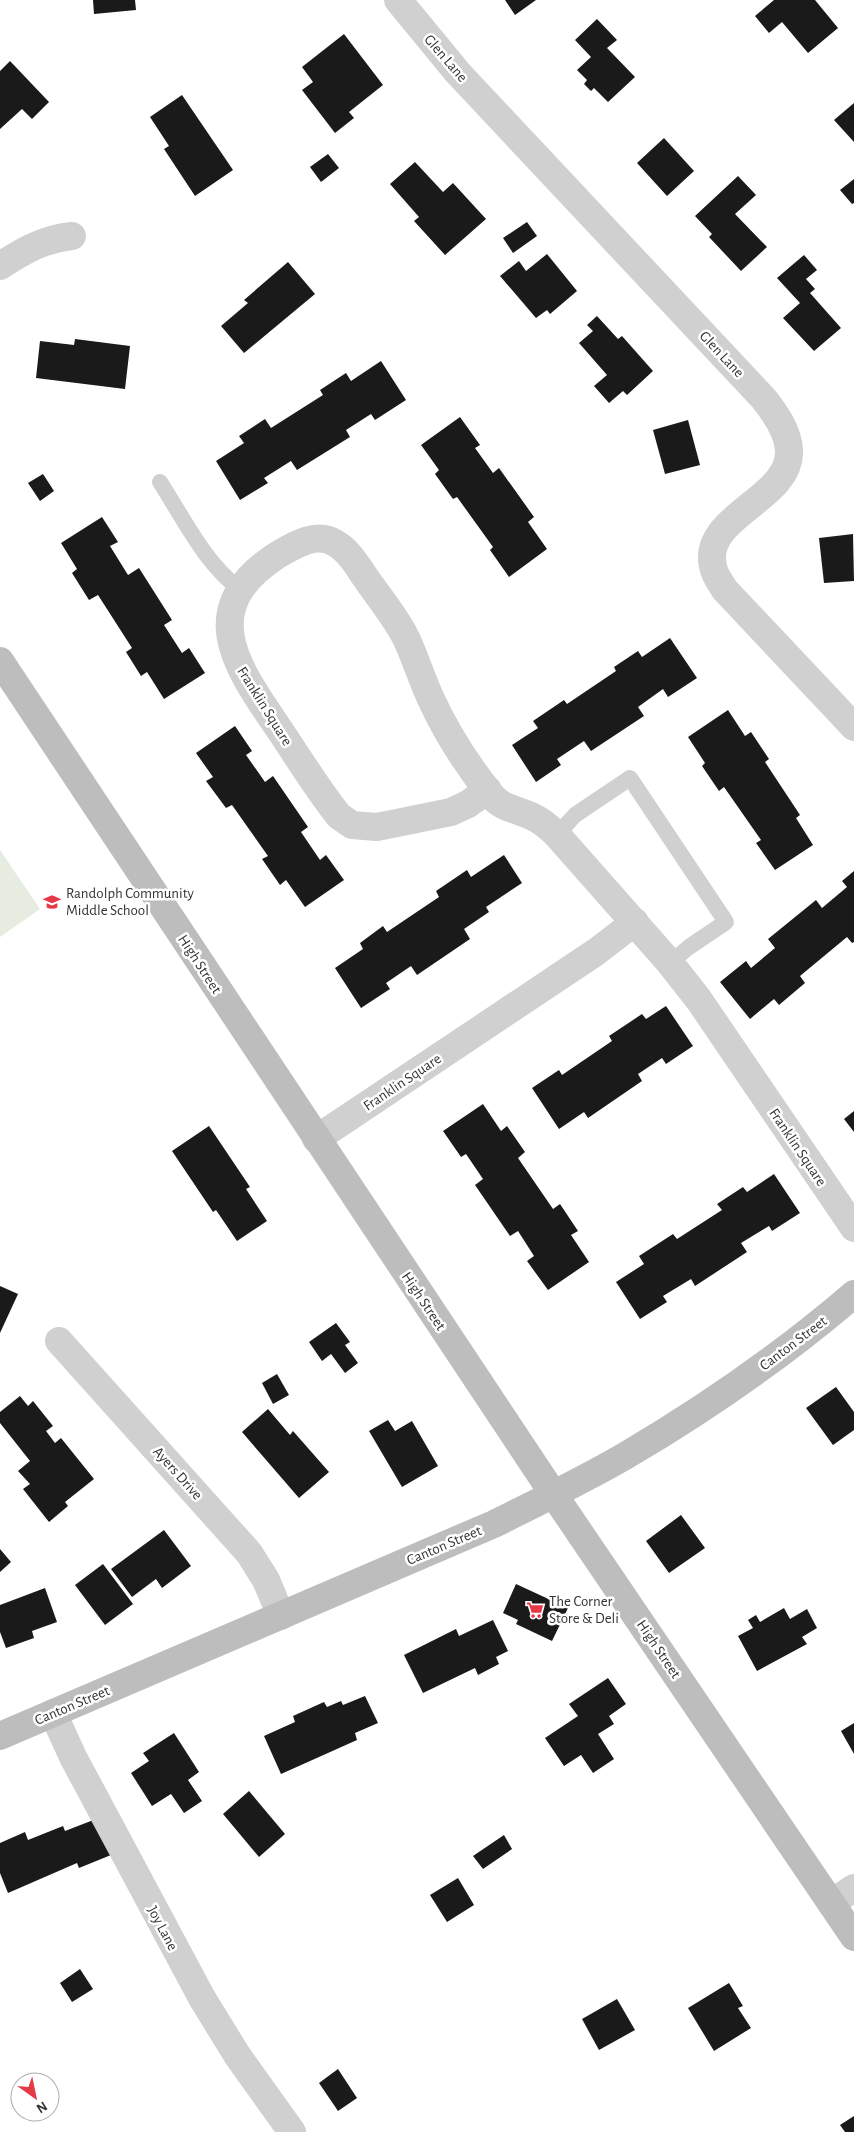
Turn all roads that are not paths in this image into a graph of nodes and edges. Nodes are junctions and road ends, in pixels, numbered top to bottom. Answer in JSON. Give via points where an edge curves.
{"nodes":[{"id":1,"x":398,"y":0,"type":"edge"},
{"id":2,"x":72,"y":236,"type":"dead end"},
{"id":3,"x":0,"y":266,"type":"edge"},
{"id":4,"x":160,"y":482,"type":"dead end"},
{"id":5,"x":241,"y":590,"type":"junction"},
{"id":6,"x":0,"y":661,"type":"edge"},
{"id":7,"x":854,"y":727,"type":"edge"},
{"id":8,"x":488,"y":790,"type":"junction"},
{"id":9,"x":557,"y":834,"type":"junction"},
{"id":10,"x":635,"y":922,"type":"junction"},
{"id":11,"x":670,"y":963,"type":"junction"},
{"id":12,"x":316,"y":1139,"type":"junction"},
{"id":13,"x":854,"y":1228,"type":"edge"},
{"id":14,"x":854,"y":1294,"type":"edge"},
{"id":15,"x":59,"y":1342,"type":"dead end"},
{"id":16,"x":554,"y":1495,"type":"junction"},
{"id":17,"x":281,"y":1616,"type":"junction"},
{"id":18,"x":53,"y":1713,"type":"junction"},
{"id":19,"x":0,"y":1736,"type":"edge"},
{"id":20,"x":854,"y":1888,"type":"edge"},
{"id":21,"x":831,"y":1903,"type":"junction"},
{"id":22,"x":854,"y":1937,"type":"edge"},
{"id":23,"x":292,"y":2132,"type":"edge"}],
"edges":[{"from":1,"to":7,"type":"street","name":"Glen Lane","via":[[458,73],[774,411],[787,438],[790,451],[787,464],[770,489],[722,531],[715,542],[712,567],[725,590]]},
{"from":2,"to":3,"type":"street","via":[[42,242]]},
{"from":4,"to":5,"type":"lane","via":[[211,562]]},
{"from":5,"to":8,"type":"street","name":"Franklin Square","via":[[268,562],[306,541],[317,538],[336,543],[352,558],[404,634],[443,722]]},
{"from":5,"to":8,"type":"street","name":"Franklin Square","via":[[230,628],[235,656],[251,687],[344,821],[352,826],[368,828],[451,812]]},
{"from":6,"to":12,"type":"main road","name":"High Street"},
{"from":8,"to":9,"type":"street","name":"Franklin Square","via":[[502,805],[533,816]]},
{"from":9,"to":10,"type":"street","name":"Franklin Square"},
{"from":9,"to":11,"type":"lane","via":[[575,815],[630,778],[726,922]]},
{"from":10,"to":11,"type":"street","name":"Franklin Square"},
{"from":10,"to":12,"type":"street","name":"Franklin Square","via":[[596,952]]},
{"from":11,"to":13,"type":"street","name":"Franklin Square","via":[[699,1000]]},
{"from":12,"to":16,"type":"main road","name":"High Street"},
{"from":14,"to":16,"type":"main road","name":"Canton Street","via":[[784,1350],[690,1416]]},
{"from":15,"to":17,"type":"street","name":"Ayers Drive","via":[[249,1553],[266,1580]]},
{"from":16,"to":17,"type":"main road","name":"Canton Street"},
{"from":16,"to":21,"type":"main road","name":"High Street"},
{"from":17,"to":18,"type":"main road","name":"Canton Street"},
{"from":18,"to":19,"type":"main road","name":"Canton Street"},
{"from":18,"to":23,"type":"street","name":"Joy Lane","via":[[202,1998],[237,2055]]},
{"from":20,"to":21,"type":"street"},
{"from":21,"to":22,"type":"main road","name":"High Street"}]}
